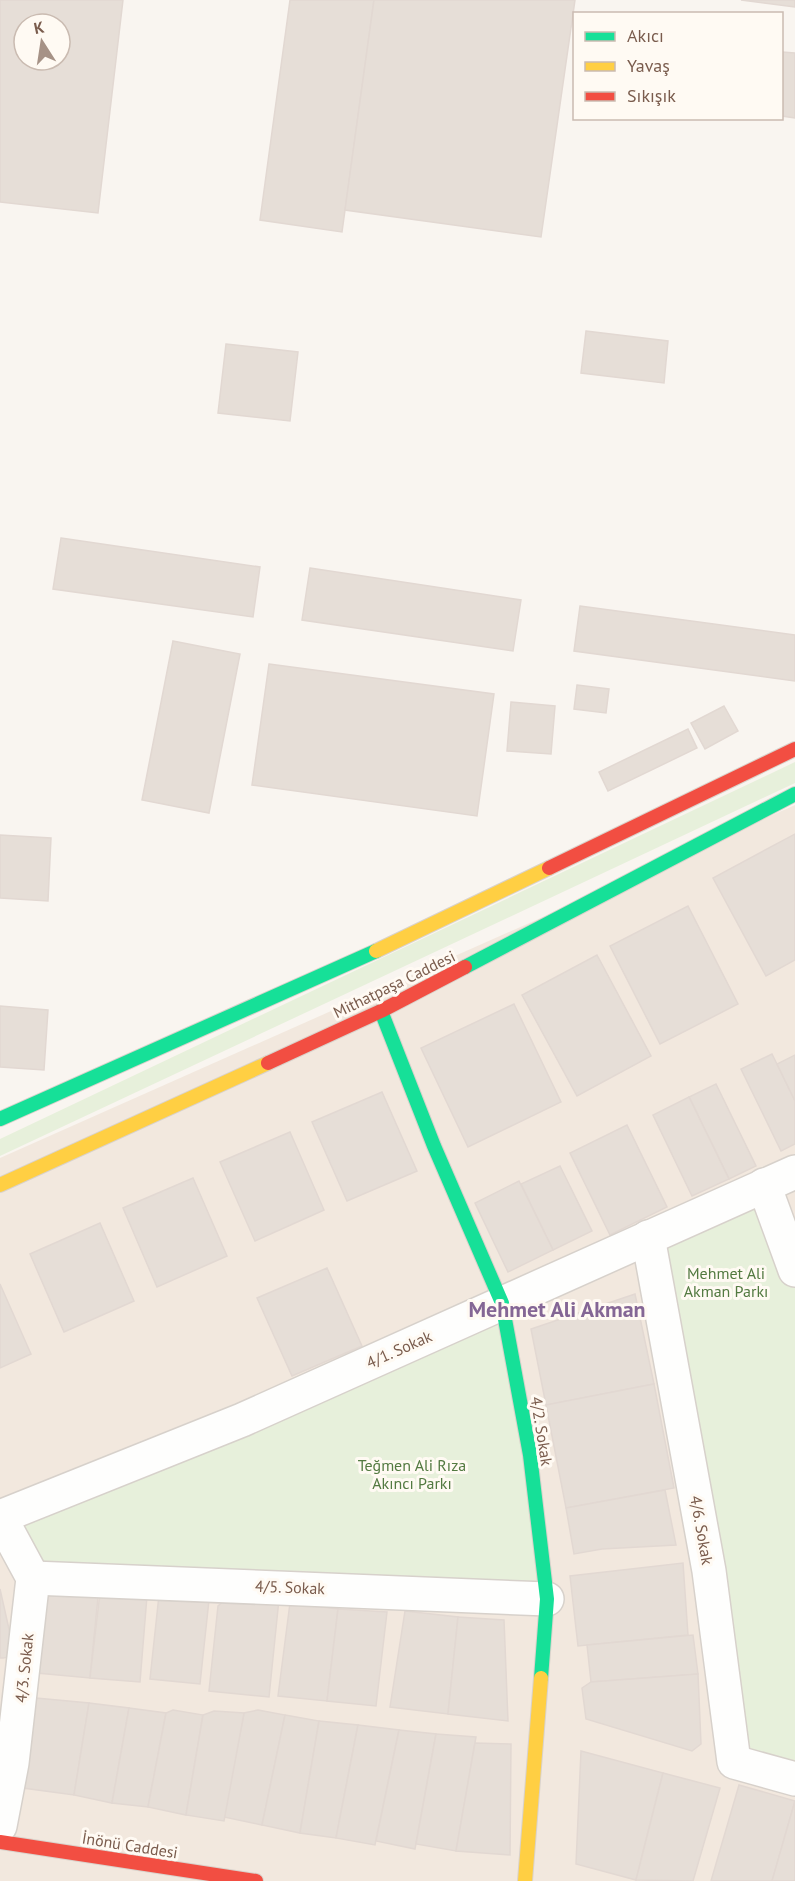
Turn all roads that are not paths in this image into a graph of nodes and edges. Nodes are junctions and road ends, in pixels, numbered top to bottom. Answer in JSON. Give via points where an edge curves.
{"nodes":[{"id":1,"x":795,"y":749,"type":"edge"},
{"id":2,"x":795,"y":794,"type":"edge"},
{"id":3,"x":381,"y":1011,"type":"junction"},
{"id":4,"x":0,"y":1119,"type":"edge"},
{"id":5,"x":795,"y":1172,"type":"edge"},
{"id":6,"x":0,"y":1185,"type":"edge"},
{"id":7,"x":764,"y":1185,"type":"junction"},
{"id":8,"x":648,"y":1237,"type":"junction"},
{"id":9,"x":795,"y":1270,"type":"edge"},
{"id":10,"x":502,"y":1303,"type":"junction"},
{"id":11,"x":0,"y":1517,"type":"edge"},
{"id":12,"x":33,"y":1578,"type":"junction"},
{"id":13,"x":547,"y":1599,"type":"junction"},
{"id":14,"x":12,"y":1675,"type":"edge"},
{"id":15,"x":795,"y":1779,"type":"edge"},
{"id":16,"x":0,"y":1826,"type":"edge"},
{"id":17,"x":0,"y":1842,"type":"edge"},
{"id":18,"x":256,"y":1881,"type":"edge"},
{"id":19,"x":525,"y":1881,"type":"edge"}],
"edges":[{"from":1,"to":4,"type":"main road","via":[[323,977]]},
{"from":2,"to":3,"type":"main road","name":"Mithatpaşa Caddesi"},
{"from":3,"to":6,"type":"main road","name":"Mithatpaşa Caddesi"},
{"from":3,"to":10,"type":"main road","name":"4/2. Sokak"},
{"from":5,"to":7,"type":"street","name":"4/1. Sokak"},
{"from":7,"to":8,"type":"street","name":"4/1. Sokak"},
{"from":7,"to":9,"type":"street"},
{"from":8,"to":10,"type":"street","name":"4/1. Sokak"},
{"from":8,"to":15,"type":"street","name":"4/6. Sokak","via":[[709,1571],[734,1762]]},
{"from":10,"to":11,"type":"street","name":"4/1. Sokak","via":[[242,1420]]},
{"from":10,"to":13,"type":"main road","name":"4/2. Sokak","via":[[530,1455]]},
{"from":11,"to":12,"type":"street"},
{"from":12,"to":13,"type":"street","name":"4/5. Sokak"},
{"from":12,"to":14,"type":"street","name":"4/3. Sokak"},
{"from":13,"to":19,"type":"main road","name":"4/2. Sokak"},
{"from":14,"to":16,"type":"street","name":"4/3. Sokak","via":[[12,1763]]},
{"from":17,"to":18,"type":"main road","name":"İnönü Caddesi"}]}
